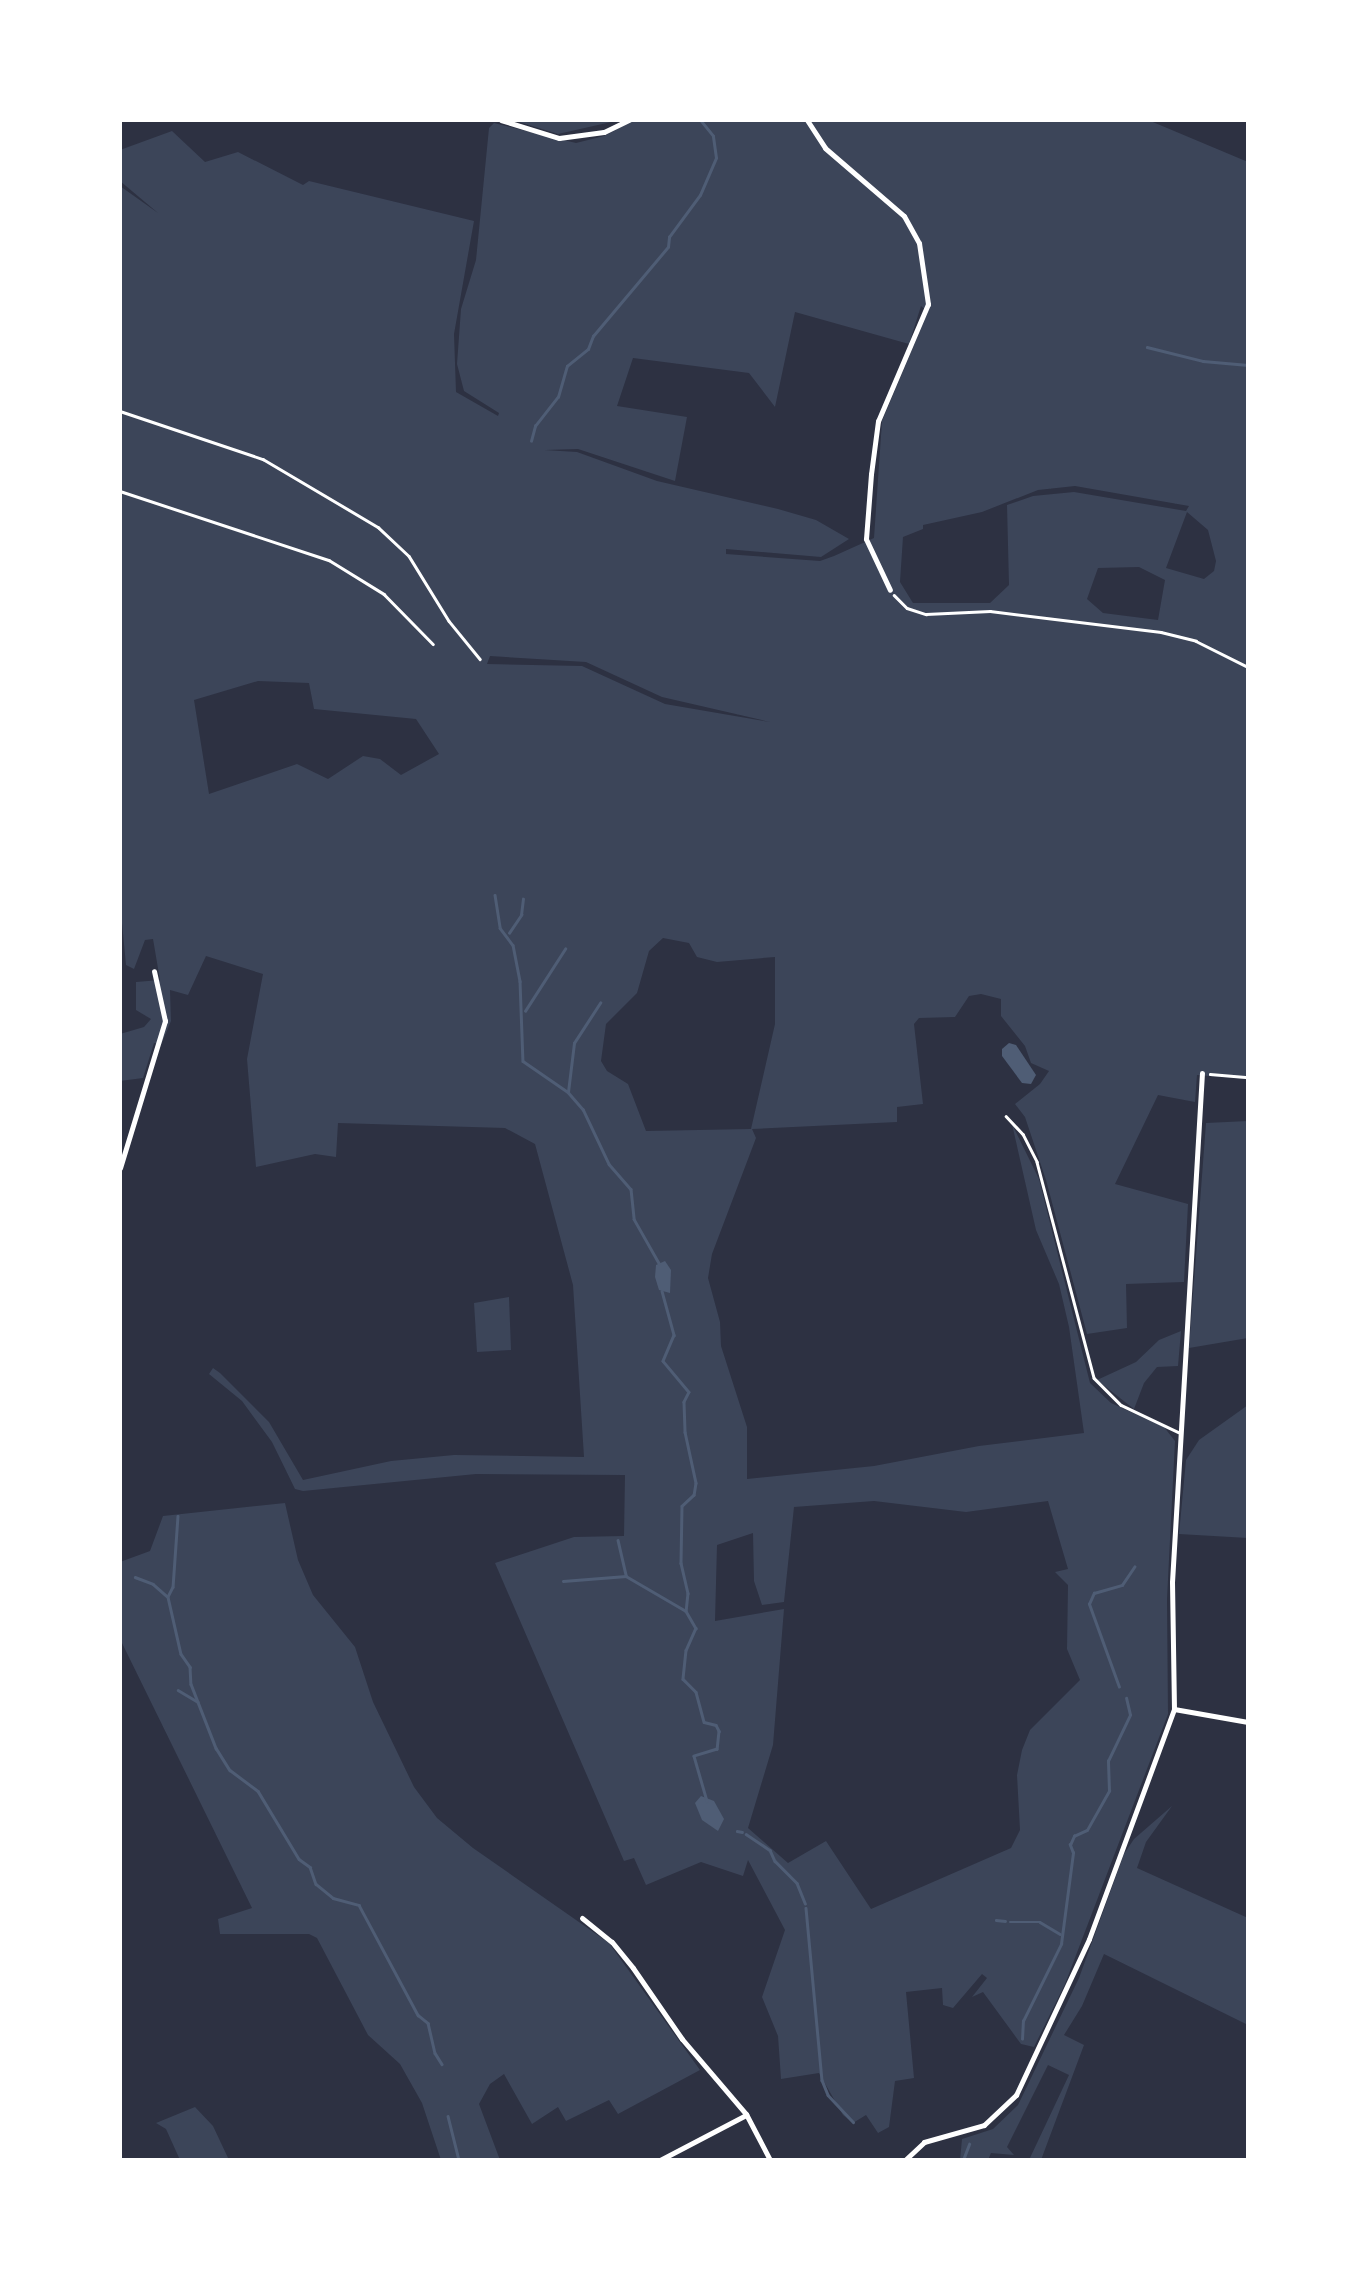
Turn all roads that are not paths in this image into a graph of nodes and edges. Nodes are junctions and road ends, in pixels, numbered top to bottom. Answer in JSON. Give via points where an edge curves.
{"nodes":[{"id":1,"x":501,"y":120,"type":"edge"},
{"id":2,"x":629,"y":120,"type":"edge"},
{"id":3,"x":807,"y":120,"type":"edge"},
{"id":4,"x":890,"y":590,"type":"road end"},
{"id":5,"x":154,"y":971,"type":"dead end"},
{"id":6,"x":1202,"y":1073,"type":"road end"},
{"id":7,"x":1006,"y":1116,"type":"dead end"},
{"id":8,"x":120,"y":1168,"type":"edge"},
{"id":9,"x":1179,"y":1433,"type":"junction"},
{"id":10,"x":1174,"y":1709,"type":"junction"},
{"id":11,"x":1248,"y":1722,"type":"edge"},
{"id":12,"x":582,"y":1918,"type":"dead end"},
{"id":13,"x":746,"y":2114,"type":"junction"},
{"id":14,"x":660,"y":2160,"type":"edge"},
{"id":15,"x":770,"y":2160,"type":"edge"},
{"id":16,"x":905,"y":2160,"type":"edge"}],
"edges":[{"from":1,"to":2,"type":"street","via":[[559,138],[604,132]]},
{"from":3,"to":4,"type":"street","via":[[825,148],[904,216],[920,243],[928,304],[878,421],[871,474],[866,539]]},
{"from":5,"to":8,"type":"street","via":[[165,1021]]},
{"from":6,"to":9,"type":"street"},
{"from":7,"to":9,"type":"lane","via":[[1037,1162],[1094,1378],[1122,1405]]},
{"from":9,"to":10,"type":"street"},
{"from":10,"to":11,"type":"street"},
{"from":10,"to":16,"type":"street","via":[[1088,1939],[1016,2095],[984,2125],[924,2142]]},
{"from":12,"to":13,"type":"street","via":[[612,1942]]},
{"from":13,"to":14,"type":"street"},
{"from":13,"to":15,"type":"street"}]}
